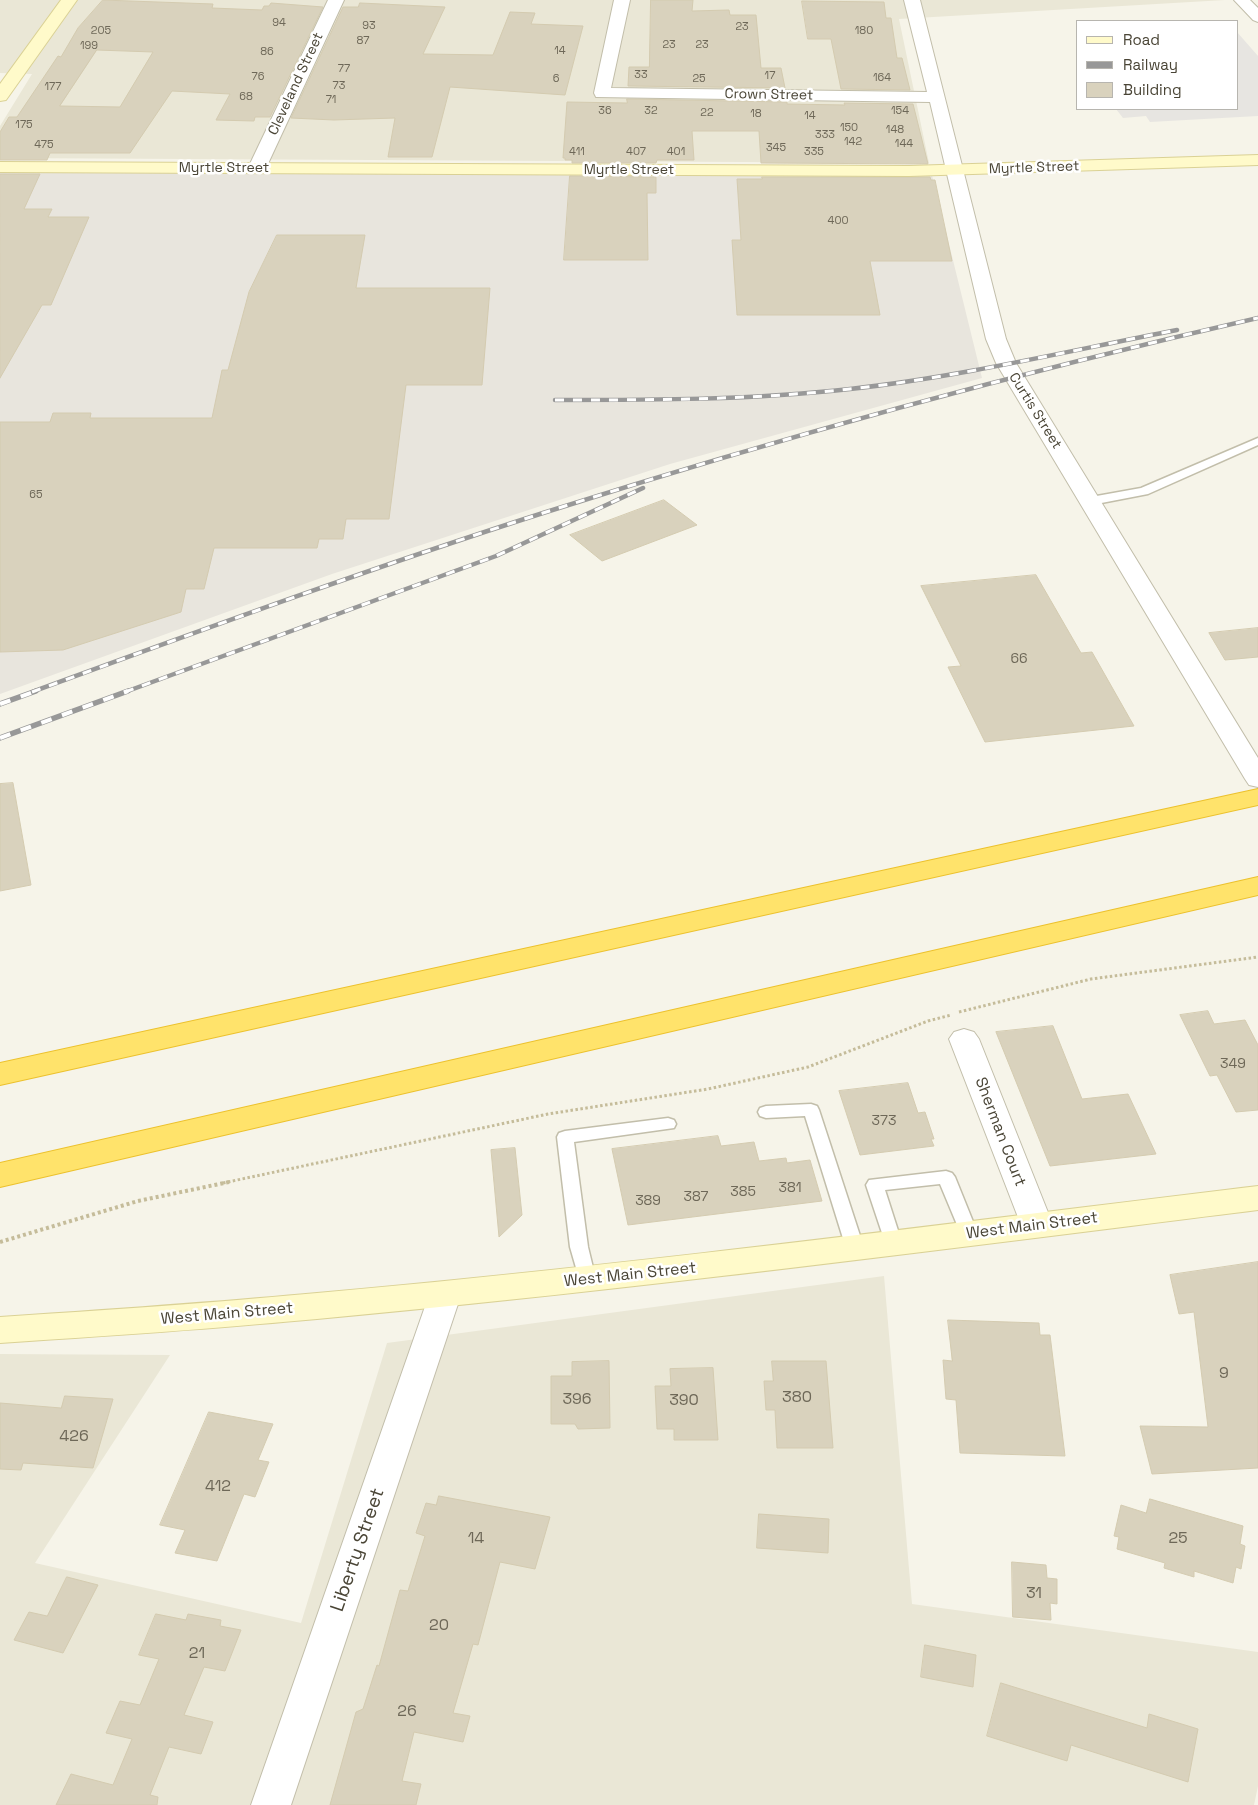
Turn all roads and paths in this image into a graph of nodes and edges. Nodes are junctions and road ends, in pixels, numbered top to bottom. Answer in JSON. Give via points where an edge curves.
{"nodes":[{"id":1,"x":69,"y":0,"type":"edge"},
{"id":2,"x":336,"y":0,"type":"edge"},
{"id":3,"x":622,"y":0,"type":"edge"},
{"id":4,"x":912,"y":0,"type":"edge"},
{"id":5,"x":0,"y":96,"type":"edge"},
{"id":6,"x":937,"y":96,"type":"junction"},
{"id":7,"x":1258,"y":160,"type":"edge"},
{"id":8,"x":0,"y":167,"type":"edge"},
{"id":9,"x":257,"y":168,"type":"junction"},
{"id":10,"x":953,"y":171,"type":"junction"},
{"id":11,"x":1258,"y":441,"type":"edge"},
{"id":12,"x":1091,"y":501,"type":"junction"},
{"id":13,"x":1258,"y":780,"type":"edge"},
{"id":14,"x":1258,"y":797,"type":"edge"},
{"id":15,"x":1258,"y":886,"type":"edge"},
{"id":16,"x":1258,"y":957,"type":"edge"},
{"id":17,"x":964,"y":1039,"type":"dead end"},
{"id":18,"x":0,"y":1074,"type":"edge"},
{"id":19,"x":766,"y":1112,"type":"dead end"},
{"id":20,"x":668,"y":1124,"type":"dead end"},
{"id":21,"x":0,"y":1175,"type":"edge"},
{"id":22,"x":1258,"y":1198,"type":"edge"},
{"id":23,"x":1037,"y":1225,"type":"junction"},
{"id":24,"x":969,"y":1234,"type":"junction"},
{"id":25,"x":0,"y":1242,"type":"edge"},
{"id":26,"x":893,"y":1243,"type":"junction"},
{"id":27,"x":855,"y":1248,"type":"junction"},
{"id":28,"x":587,"y":1280,"type":"junction"},
{"id":29,"x":445,"y":1295,"type":"junction"},
{"id":30,"x":0,"y":1330,"type":"edge"},
{"id":31,"x":271,"y":1805,"type":"edge"}],
"edges":[{"from":1,"to":5,"type":"street"},
{"from":2,"to":9,"type":"street","name":"Cleveland Street"},
{"from":3,"to":6,"type":"street","name":"Crown Street","via":[[602,93]]},
{"from":4,"to":6,"type":"street","name":"Curtis Street"},
{"from":6,"to":10,"type":"street","name":"Curtis Street"},
{"from":7,"to":10,"type":"street","name":"Myrtle Street"},
{"from":8,"to":9,"type":"street","name":"Myrtle Street"},
{"from":9,"to":10,"type":"street","name":"Myrtle Street"},
{"from":10,"to":12,"type":"street","name":"Curtis Street","via":[[996,339],[1006,363]]},
{"from":11,"to":12,"type":"lane","via":[[1144,492]]},
{"from":12,"to":13,"type":"street","name":"Curtis Street"},
{"from":14,"to":18,"type":"highway"},
{"from":15,"to":21,"type":"highway"},
{"from":16,"to":25,"type":"path","via":[[1082,982],[1002,1000],[928,1021],[808,1067],[708,1089],[548,1114],[138,1201]]},
{"from":17,"to":23,"type":"street","name":"Sherman Court"},
{"from":19,"to":27,"type":"lane","via":[[811,1110]]},
{"from":20,"to":28,"type":"lane","via":[[565,1137]]},
{"from":22,"to":23,"type":"street","name":"West Main Street"},
{"from":23,"to":24,"type":"street","name":"West Main Street"},
{"from":24,"to":26,"type":"street","name":"West Main Street"},
{"from":24,"to":26,"type":"lane","via":[[946,1176],[875,1185]]},
{"from":26,"to":27,"type":"street","name":"West Main Street"},
{"from":27,"to":28,"type":"street","name":"West Main Street"},
{"from":28,"to":29,"type":"street","name":"West Main Street"},
{"from":29,"to":30,"type":"street","name":"West Main Street","via":[[138,1322]]},
{"from":29,"to":31,"type":"street","name":"Liberty Street"}]}
